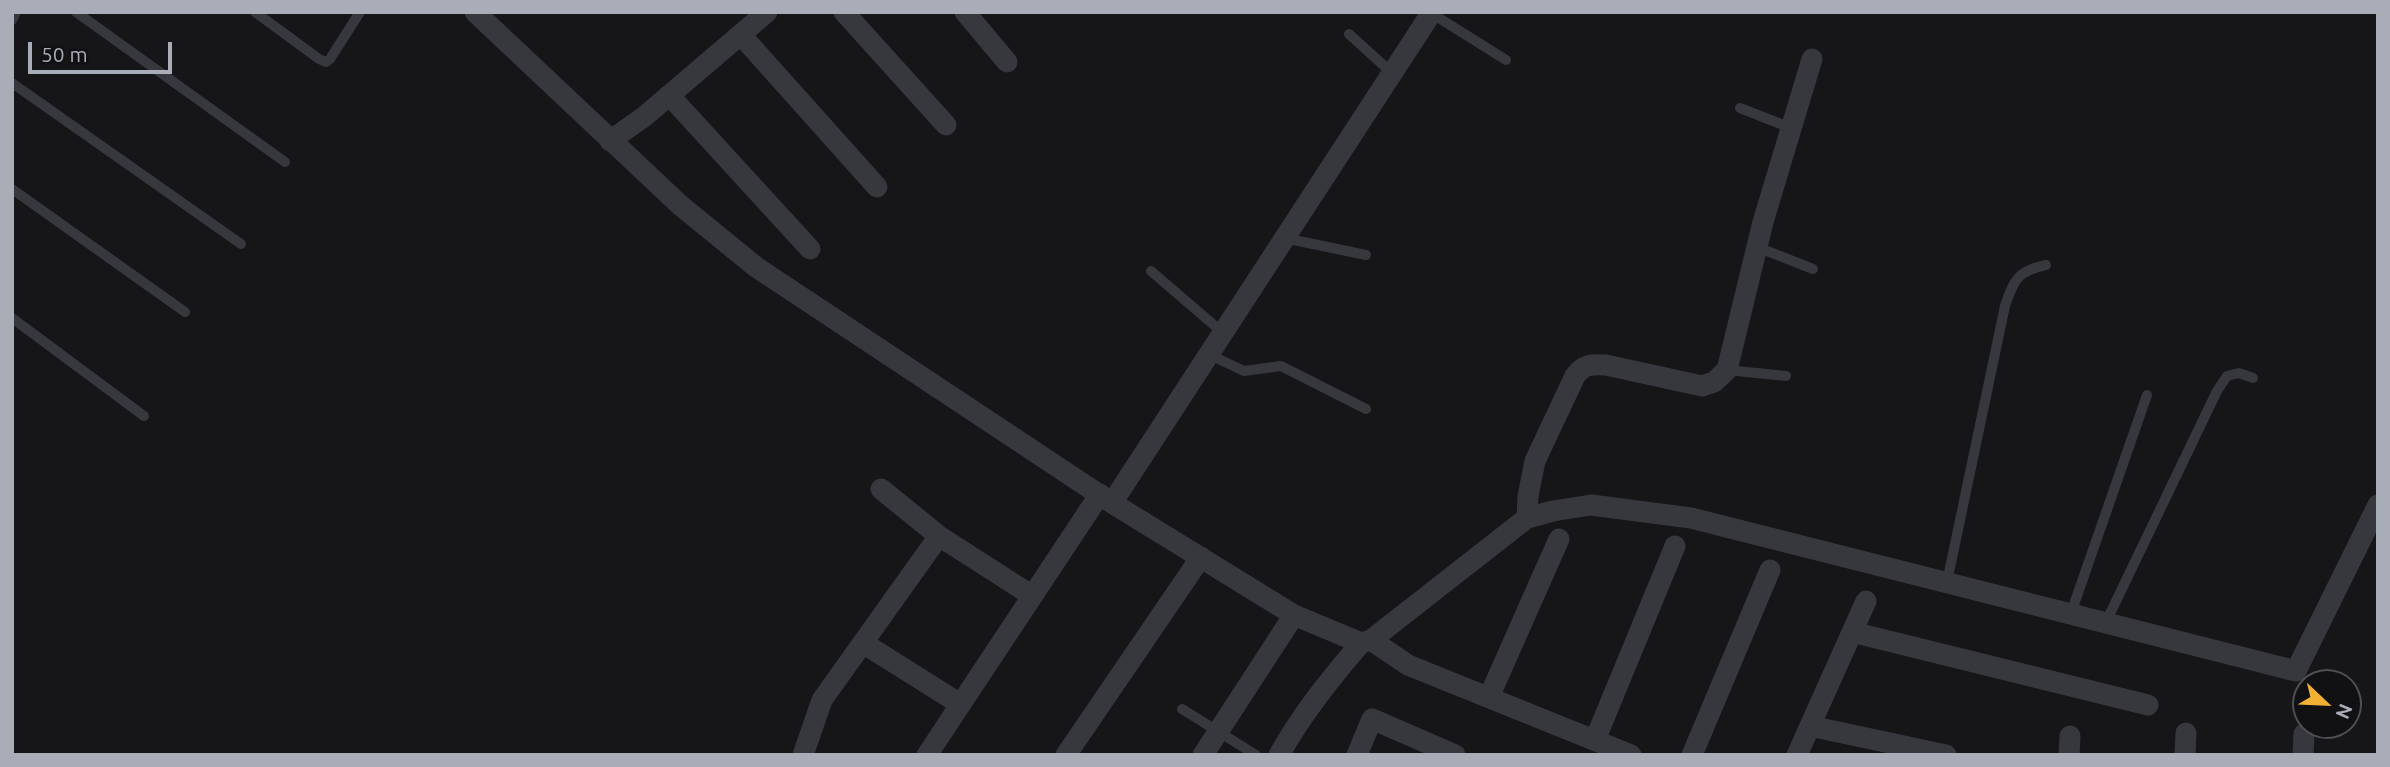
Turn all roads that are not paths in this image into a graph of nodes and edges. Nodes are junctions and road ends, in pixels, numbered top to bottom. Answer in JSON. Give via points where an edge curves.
{"nodes":[{"id":1,"x":16,"y":12,"type":"edge"},
{"id":2,"x":76,"y":12,"type":"edge"},
{"id":3,"x":255,"y":12,"type":"edge"},
{"id":4,"x":360,"y":12,"type":"edge"},
{"id":5,"x":475,"y":12,"type":"edge"},
{"id":6,"x":767,"y":12,"type":"edge"},
{"id":7,"x":844,"y":12,"type":"edge"},
{"id":8,"x":965,"y":12,"type":"edge"},
{"id":9,"x":1431,"y":13,"type":"edge"},
{"id":10,"x":12,"y":20,"type":"edge"},
{"id":11,"x":1349,"y":34,"type":"dead end"},
{"id":12,"x":741,"y":35,"type":"junction"},
{"id":13,"x":1812,"y":59,"type":"dead end"},
{"id":14,"x":1506,"y":60,"type":"dead end"},
{"id":15,"x":1007,"y":62,"type":"dead end"},
{"id":16,"x":1392,"y":73,"type":"junction"},
{"id":17,"x":12,"y":83,"type":"edge"},
{"id":18,"x":669,"y":95,"type":"junction"},
{"id":19,"x":1740,"y":108,"type":"dead end"},
{"id":20,"x":946,"y":125,"type":"dead end"},
{"id":21,"x":1791,"y":128,"type":"junction"},
{"id":22,"x":610,"y":141,"type":"junction"},
{"id":23,"x":285,"y":162,"type":"dead end"},
{"id":24,"x":877,"y":187,"type":"dead end"},
{"id":25,"x":12,"y":189,"type":"edge"},
{"id":26,"x":1284,"y":238,"type":"junction"},
{"id":27,"x":241,"y":243,"type":"dead end"},
{"id":28,"x":1757,"y":247,"type":"junction"},
{"id":29,"x":810,"y":249,"type":"dead end"},
{"id":30,"x":1366,"y":255,"type":"dead end"},
{"id":31,"x":2046,"y":265,"type":"dead end"},
{"id":32,"x":1813,"y":269,"type":"dead end"},
{"id":33,"x":1151,"y":271,"type":"dead end"},
{"id":34,"x":185,"y":312,"type":"dead end"},
{"id":35,"x":12,"y":318,"type":"edge"},
{"id":36,"x":1222,"y":332,"type":"junction"},
{"id":37,"x":1208,"y":354,"type":"junction"},
{"id":38,"x":1727,"y":370,"type":"junction"},
{"id":39,"x":1786,"y":376,"type":"dead end"},
{"id":40,"x":2253,"y":378,"type":"dead end"},
{"id":41,"x":2147,"y":395,"type":"dead end"},
{"id":42,"x":1366,"y":409,"type":"dead end"},
{"id":43,"x":144,"y":416,"type":"dead end"},
{"id":44,"x":881,"y":489,"type":"dead end"},
{"id":45,"x":1106,"y":499,"type":"junction"},
{"id":46,"x":2378,"y":505,"type":"edge"},
{"id":47,"x":1527,"y":518,"type":"junction"},
{"id":48,"x":939,"y":536,"type":"junction"},
{"id":49,"x":1559,"y":539,"type":"dead end"},
{"id":50,"x":1675,"y":546,"type":"dead end"},
{"id":51,"x":1201,"y":557,"type":"junction"},
{"id":52,"x":1770,"y":570,"type":"dead end"},
{"id":53,"x":1947,"y":582,"type":"junction"},
{"id":54,"x":1031,"y":595,"type":"junction"},
{"id":55,"x":1866,"y":601,"type":"dead end"},
{"id":56,"x":2071,"y":613,"type":"junction"},
{"id":57,"x":1294,"y":615,"type":"junction"},
{"id":58,"x":2106,"y":622,"type":"junction"},
{"id":59,"x":1852,"y":632,"type":"junction"},
{"id":60,"x":1366,"y":642,"type":"junction"},
{"id":61,"x":863,"y":643,"type":"junction"},
{"id":62,"x":1489,"y":698,"type":"junction"},
{"id":63,"x":960,"y":704,"type":"junction"},
{"id":64,"x":2148,"y":705,"type":"dead end"},
{"id":65,"x":1182,"y":709,"type":"dead end"},
{"id":66,"x":1810,"y":726,"type":"junction"},
{"id":67,"x":1217,"y":733,"type":"junction"},
{"id":68,"x":1595,"y":740,"type":"junction"},
{"id":69,"x":803,"y":755,"type":"edge"},
{"id":70,"x":927,"y":755,"type":"edge"},
{"id":71,"x":1066,"y":755,"type":"edge"},
{"id":72,"x":1203,"y":755,"type":"edge"},
{"id":73,"x":1256,"y":755,"type":"edge"},
{"id":74,"x":1279,"y":755,"type":"edge"},
{"id":75,"x":1357,"y":755,"type":"edge"},
{"id":76,"x":1455,"y":755,"type":"edge"},
{"id":77,"x":1631,"y":755,"type":"edge"},
{"id":78,"x":1692,"y":755,"type":"edge"},
{"id":79,"x":1797,"y":755,"type":"edge"},
{"id":80,"x":1946,"y":755,"type":"edge"}],
"edges":[{"from":1,"to":10,"type":"lane"},
{"from":2,"to":23,"type":"lane"},
{"from":3,"to":4,"type":"lane","via":[[326,62]]},
{"from":5,"to":22,"type":"street"},
{"from":6,"to":12,"type":"street"},
{"from":7,"to":20,"type":"street"},
{"from":8,"to":15,"type":"street"},
{"from":9,"to":14,"type":"lane"},
{"from":9,"to":16,"type":"street"},
{"from":11,"to":16,"type":"lane"},
{"from":12,"to":18,"type":"street"},
{"from":12,"to":24,"type":"street"},
{"from":13,"to":21,"type":"street"},
{"from":16,"to":26,"type":"street"},
{"from":17,"to":27,"type":"lane"},
{"from":18,"to":22,"type":"street"},
{"from":18,"to":29,"type":"street"},
{"from":19,"to":21,"type":"lane"},
{"from":21,"to":28,"type":"street"},
{"from":22,"to":45,"type":"street","via":[[755,267]]},
{"from":25,"to":34,"type":"lane"},
{"from":26,"to":30,"type":"lane"},
{"from":26,"to":36,"type":"street"},
{"from":28,"to":32,"type":"lane"},
{"from":28,"to":38,"type":"street"},
{"from":31,"to":53,"type":"lane","via":[[2019,276],[2005,306]]},
{"from":33,"to":36,"type":"lane"},
{"from":35,"to":43,"type":"lane"},
{"from":36,"to":37,"type":"street"},
{"from":37,"to":42,"type":"lane","via":[[1244,371],[1282,366]]},
{"from":37,"to":45,"type":"street"},
{"from":38,"to":39,"type":"lane"},
{"from":38,"to":47,"type":"street","via":[[1702,386],[1605,365],[1584,367],[1535,461]]},
{"from":40,"to":58,"type":"lane","via":[[2239,373],[2227,376],[2217,390]]},
{"from":41,"to":56,"type":"lane"},
{"from":44,"to":48,"type":"street"},
{"from":45,"to":51,"type":"street"},
{"from":45,"to":54,"type":"street"},
{"from":46,"to":58,"type":"street","via":[[2296,671]]},
{"from":47,"to":53,"type":"street","via":[[1591,505],[1691,518]]},
{"from":47,"to":60,"type":"street"},
{"from":48,"to":54,"type":"street"},
{"from":48,"to":61,"type":"street"},
{"from":49,"to":62,"type":"street"},
{"from":50,"to":68,"type":"street"},
{"from":51,"to":57,"type":"street"},
{"from":51,"to":71,"type":"street"},
{"from":52,"to":78,"type":"street"},
{"from":53,"to":56,"type":"street"},
{"from":54,"to":63,"type":"street"},
{"from":55,"to":59,"type":"street"},
{"from":56,"to":58,"type":"street"},
{"from":57,"to":60,"type":"street"},
{"from":57,"to":67,"type":"street"},
{"from":59,"to":64,"type":"street"},
{"from":59,"to":66,"type":"street"},
{"from":60,"to":62,"type":"street","via":[[1408,665]]},
{"from":60,"to":74,"type":"street","via":[[1318,694]]},
{"from":61,"to":63,"type":"street"},
{"from":61,"to":69,"type":"street","via":[[822,699]]},
{"from":62,"to":68,"type":"street"},
{"from":63,"to":70,"type":"street"},
{"from":65,"to":67,"type":"lane"},
{"from":66,"to":79,"type":"street"},
{"from":66,"to":80,"type":"street"},
{"from":67,"to":72,"type":"street"},
{"from":67,"to":73,"type":"lane"},
{"from":68,"to":77,"type":"street"},
{"from":75,"to":76,"type":"street","via":[[1372,719]]}]}
